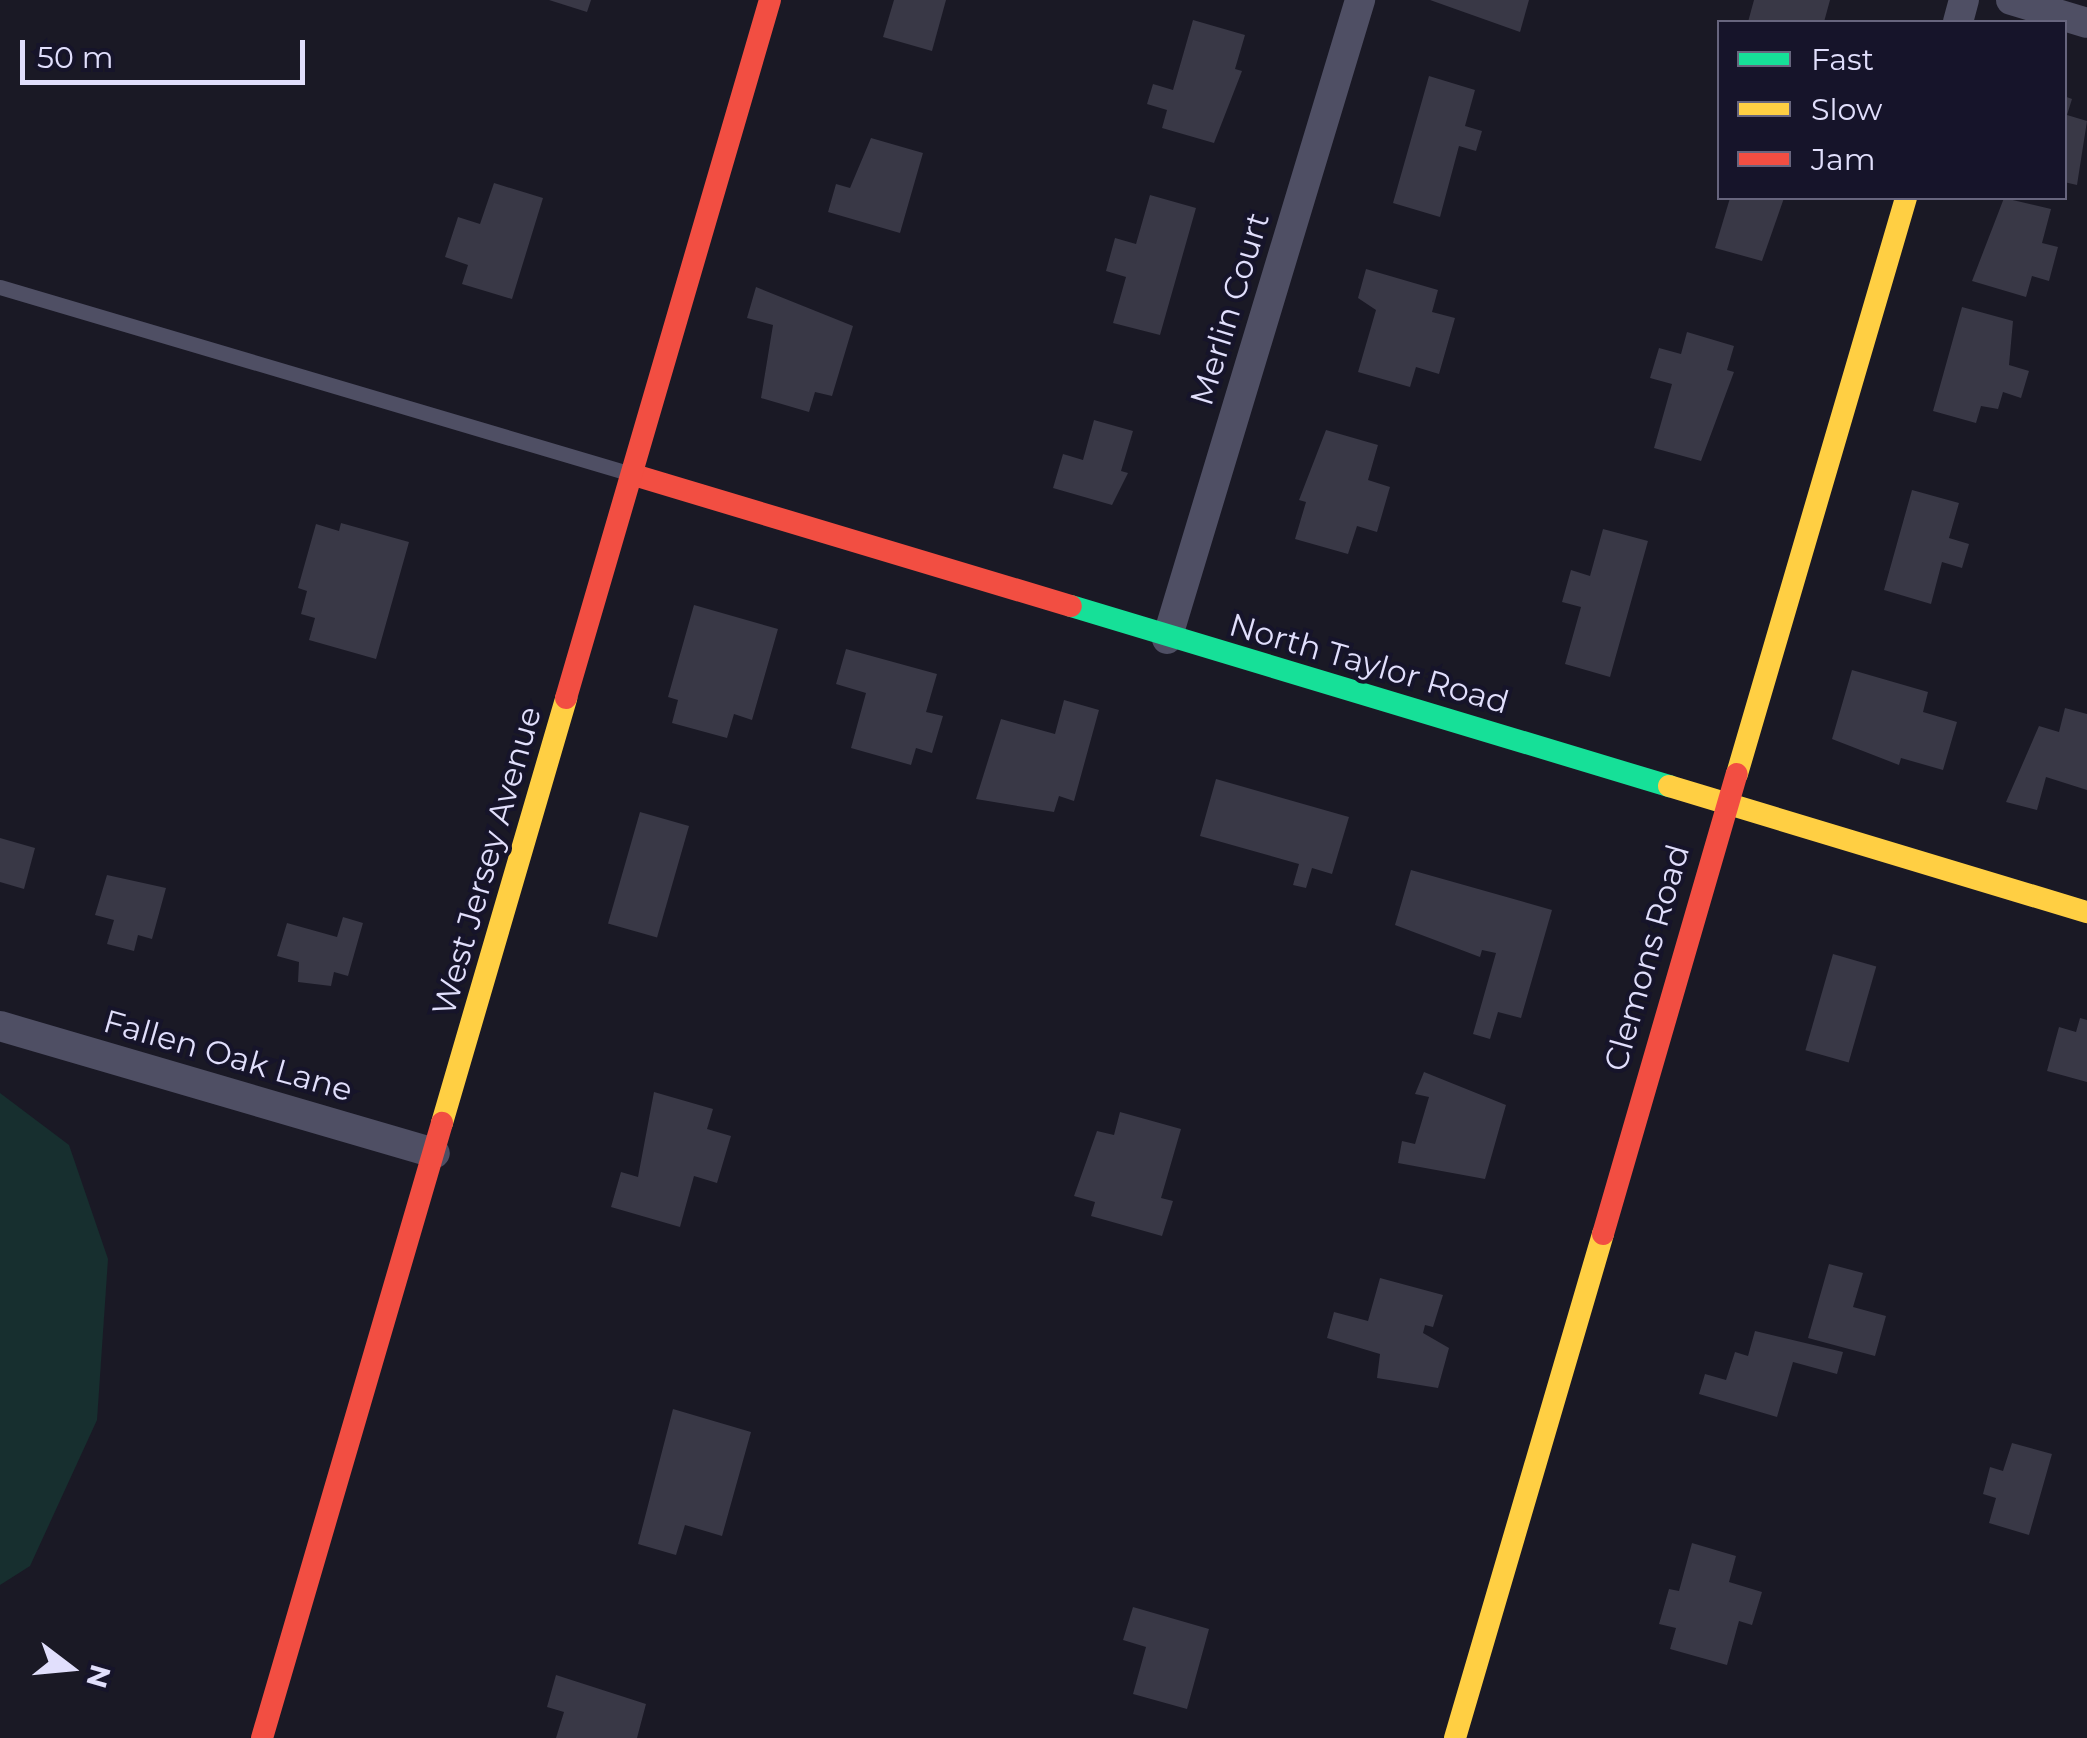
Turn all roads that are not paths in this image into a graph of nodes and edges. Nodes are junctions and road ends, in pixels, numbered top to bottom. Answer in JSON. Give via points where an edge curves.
{"nodes":[{"id":1,"x":770,"y":0,"type":"edge"},
{"id":2,"x":1360,"y":0,"type":"edge"},
{"id":3,"x":2011,"y":0,"type":"edge"},
{"id":4,"x":2087,"y":23,"type":"edge"},
{"id":5,"x":1905,"y":200,"type":"edge"},
{"id":6,"x":0,"y":287,"type":"edge"},
{"id":7,"x":634,"y":475,"type":"junction"},
{"id":8,"x":1166,"y":638,"type":"junction"},
{"id":9,"x":1728,"y":804,"type":"junction"},
{"id":10,"x":2087,"y":912,"type":"edge"},
{"id":11,"x":0,"y":1026,"type":"edge"},
{"id":12,"x":436,"y":1153,"type":"junction"},
{"id":13,"x":262,"y":1738,"type":"edge"},
{"id":14,"x":1455,"y":1738,"type":"edge"}],
"edges":[{"from":1,"to":7,"type":"street","name":"West Jersey Avenue"},
{"from":2,"to":8,"type":"street","name":"Merlin Court"},
{"from":3,"to":4,"type":"street"},
{"from":5,"to":9,"type":"street","name":"Clemons Road"},
{"from":6,"to":7,"type":"lane"},
{"from":7,"to":8,"type":"street","name":"North Taylor Road"},
{"from":7,"to":12,"type":"street","name":"West Jersey Avenue"},
{"from":8,"to":9,"type":"street","name":"North Taylor Road"},
{"from":9,"to":10,"type":"street","name":"North Taylor Road"},
{"from":9,"to":14,"type":"street","name":"Clemons Road"},
{"from":11,"to":12,"type":"street","name":"Fallen Oak Lane"},
{"from":12,"to":13,"type":"street","name":"West Jersey Avenue"}]}
